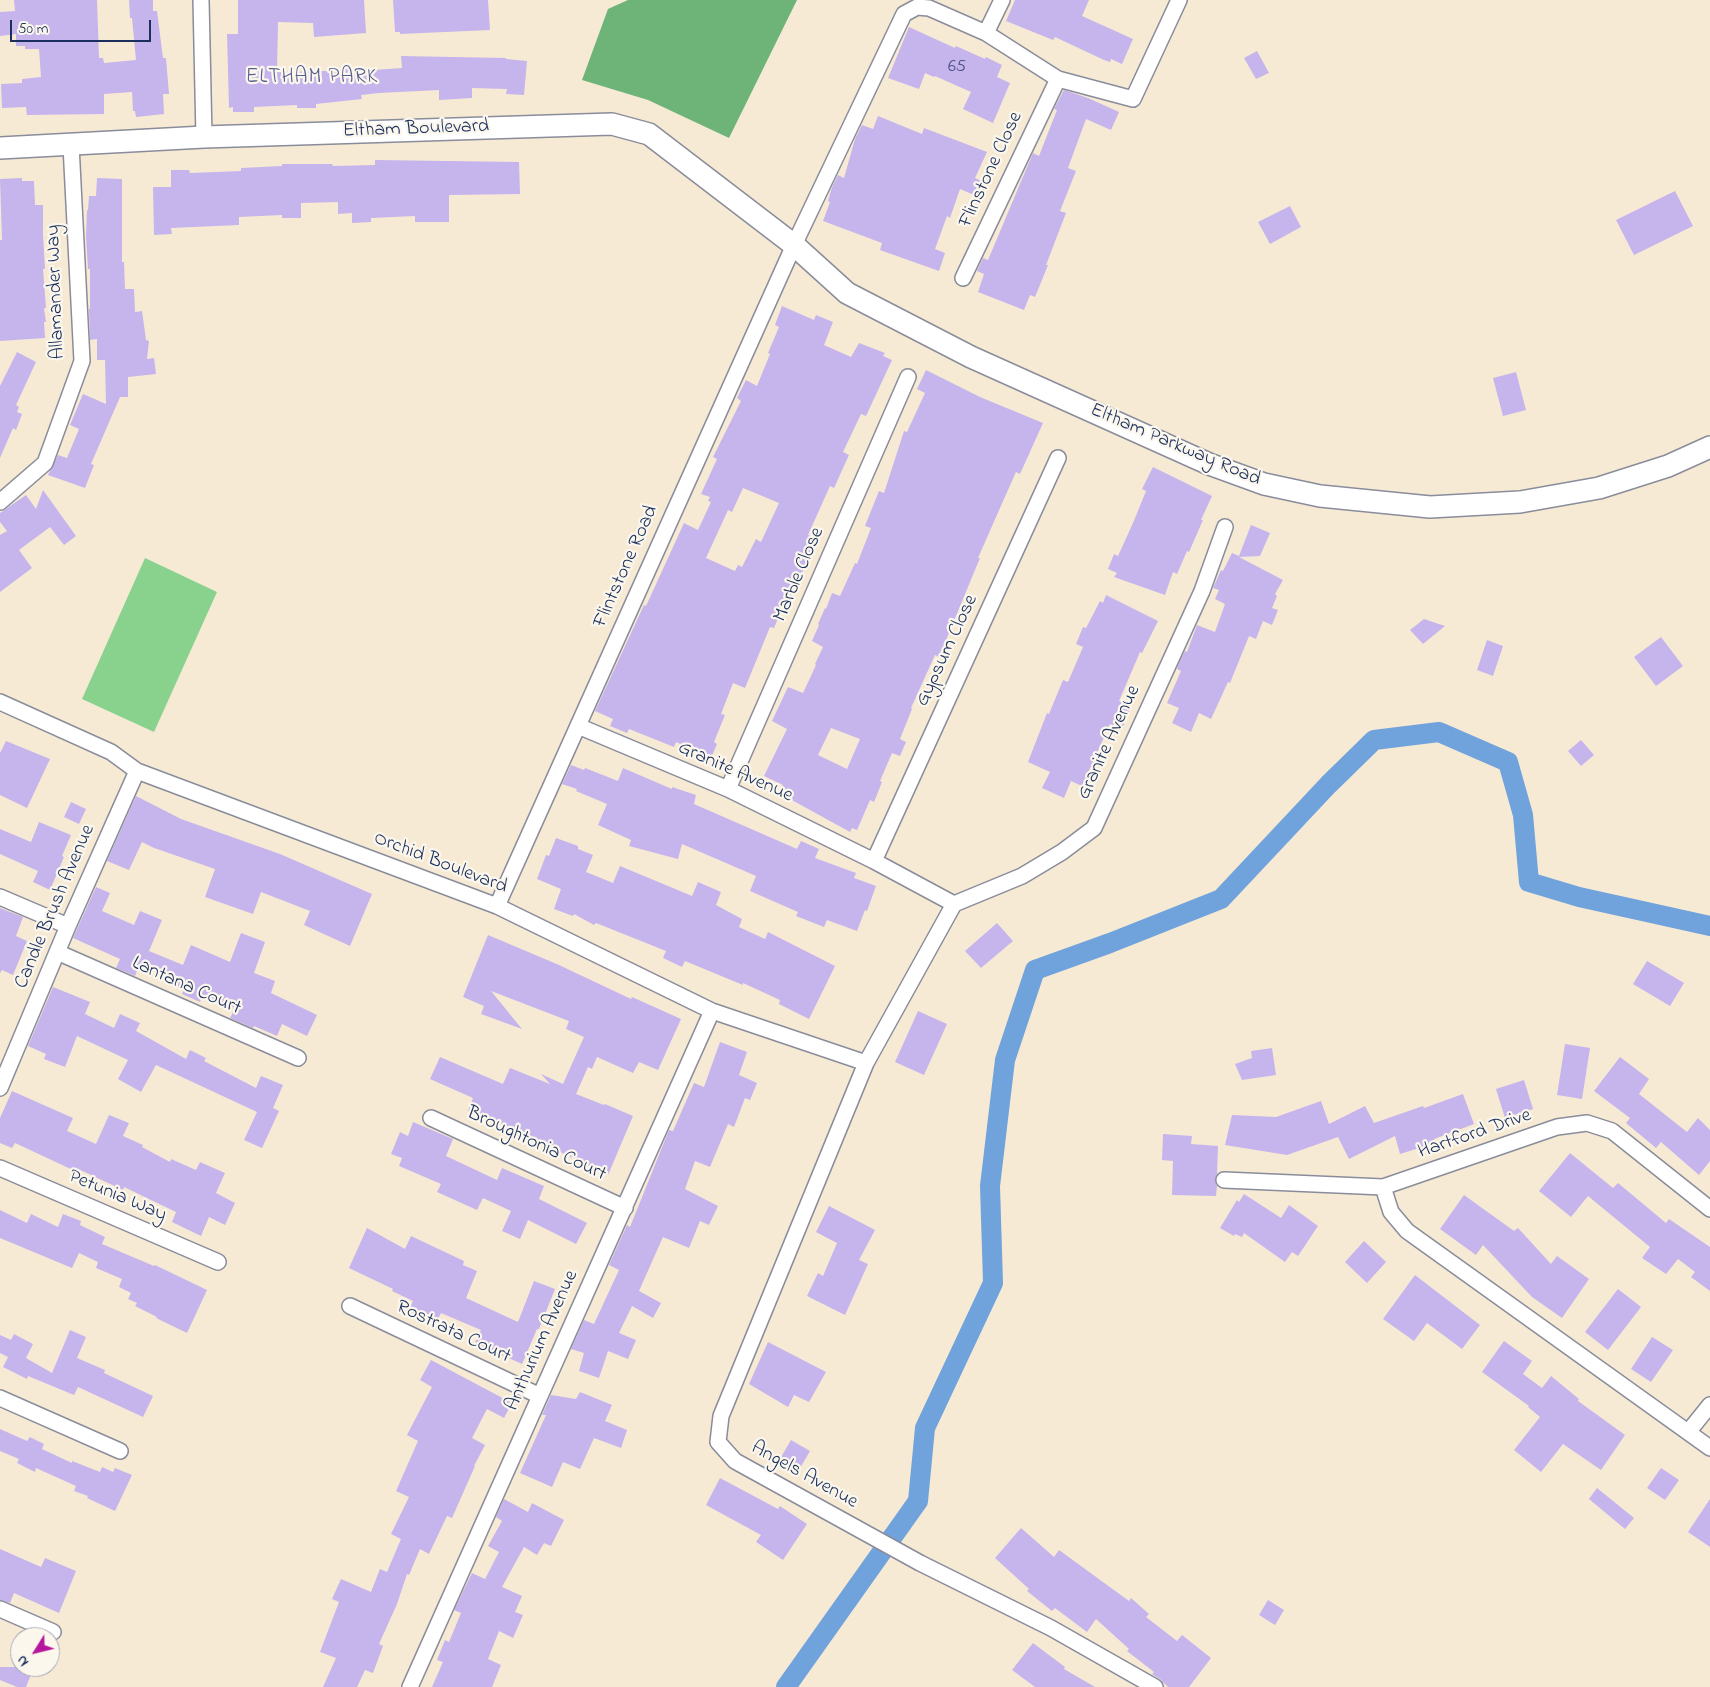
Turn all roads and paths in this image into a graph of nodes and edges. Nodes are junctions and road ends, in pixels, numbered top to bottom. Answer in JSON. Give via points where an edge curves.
{"nodes":[{"id":1,"x":201,"y":0,"type":"edge"},
{"id":2,"x":1002,"y":0,"type":"edge"},
{"id":3,"x":1179,"y":0,"type":"edge"},
{"id":4,"x":986,"y":33,"type":"junction"},
{"id":5,"x":1058,"y":78,"type":"junction"},
{"id":6,"x":204,"y":136,"type":"junction"},
{"id":7,"x":71,"y":145,"type":"junction"},
{"id":8,"x":0,"y":148,"type":"edge"},
{"id":9,"x":794,"y":245,"type":"junction"},
{"id":10,"x":963,"y":278,"type":"dead end"},
{"id":11,"x":908,"y":377,"type":"dead end"},
{"id":12,"x":1710,"y":447,"type":"edge"},
{"id":13,"x":1058,"y":458,"type":"dead end"},
{"id":14,"x":0,"y":502,"type":"edge"},
{"id":15,"x":1225,"y":527,"type":"dead end"},
{"id":16,"x":0,"y":702,"type":"edge"},
{"id":17,"x":578,"y":726,"type":"junction"},
{"id":18,"x":137,"y":771,"type":"junction"},
{"id":19,"x":728,"y":790,"type":"junction"},
{"id":20,"x":874,"y":861,"type":"junction"},
{"id":21,"x":0,"y":897,"type":"edge"},
{"id":22,"x":954,"y":904,"type":"junction"},
{"id":23,"x":497,"y":906,"type":"junction"},
{"id":24,"x":68,"y":926,"type":"junction"},
{"id":25,"x":57,"y":952,"type":"junction"},
{"id":26,"x":712,"y":1012,"type":"junction"},
{"id":27,"x":298,"y":1058,"type":"dead end"},
{"id":28,"x":866,"y":1063,"type":"junction"},
{"id":29,"x":0,"y":1088,"type":"edge"},
{"id":30,"x":431,"y":1118,"type":"dead end"},
{"id":31,"x":0,"y":1168,"type":"edge"},
{"id":32,"x":1224,"y":1180,"type":"dead end"},
{"id":33,"x":1383,"y":1187,"type":"junction"},
{"id":34,"x":625,"y":1208,"type":"junction"},
{"id":35,"x":1710,"y":1209,"type":"edge"},
{"id":36,"x":218,"y":1262,"type":"dead end"},
{"id":37,"x":350,"y":1306,"type":"dead end"},
{"id":38,"x":540,"y":1396,"type":"junction"},
{"id":39,"x":0,"y":1398,"type":"edge"},
{"id":40,"x":1710,"y":1405,"type":"edge"},
{"id":41,"x":1689,"y":1432,"type":"junction"},
{"id":42,"x":1710,"y":1448,"type":"edge"},
{"id":43,"x":120,"y":1451,"type":"dead end"},
{"id":44,"x":0,"y":1609,"type":"edge"},
{"id":45,"x":41,"y":1627,"type":"edge"},
{"id":46,"x":410,"y":1687,"type":"edge"},
{"id":47,"x":1156,"y":1687,"type":"edge"}],
"edges":[{"from":1,"to":6,"type":"street"},
{"from":2,"to":4,"type":"street"},
{"from":3,"to":5,"type":"street","via":[[1133,99]]},
{"from":4,"to":5,"type":"street"},
{"from":4,"to":9,"type":"street","name":"Flintstone Road","via":[[929,8],[917,7],[904,14]]},
{"from":5,"to":10,"type":"street","name":"Flinstone Close"},
{"from":6,"to":7,"type":"street","name":"Eltham Boulevard"},
{"from":6,"to":9,"type":"street","name":"Eltham Boulevard","via":[[612,124],[649,134]]},
{"from":7,"to":8,"type":"street","name":"Eltham Boulevard"},
{"from":7,"to":14,"type":"street","name":"Allamander Way","via":[[82,361],[45,463]]},
{"from":9,"to":12,"type":"street","name":"Eltham Parkway Road","via":[[847,293],[939,341],[1209,464],[1264,484],[1320,496],[1430,507],[1520,502],[1599,488],[1668,466]]},
{"from":9,"to":17,"type":"street","name":"Flintstone Road"},
{"from":11,"to":19,"type":"street","name":"Marble Close"},
{"from":13,"to":20,"type":"street","name":"Gypsum Close"},
{"from":15,"to":22,"type":"street","name":"Granite Avenue","via":[[1202,591],[1094,828],[1022,876]]},
{"from":16,"to":18,"type":"street","name":"Orchid Boulevard","via":[[111,752]]},
{"from":17,"to":19,"type":"street","name":"Granite Avenue"},
{"from":17,"to":23,"type":"street","name":"Flintstone Road"},
{"from":18,"to":23,"type":"street","name":"Orchid Boulevard"},
{"from":18,"to":24,"type":"street","name":"Candle Brush Avenue"},
{"from":19,"to":20,"type":"street","name":"Granite Avenue"},
{"from":20,"to":22,"type":"street","name":"Granite Avenue"},
{"from":21,"to":24,"type":"street"},
{"from":22,"to":28,"type":"street"},
{"from":23,"to":26,"type":"street","name":"Orchid Boulevard"},
{"from":24,"to":25,"type":"street","name":"Candle Brush Avenue"},
{"from":25,"to":27,"type":"street","name":"Lantana Court"},
{"from":25,"to":29,"type":"street","name":"Candle Brush Avenue"},
{"from":26,"to":28,"type":"street","name":"Orchid Boulevard"},
{"from":26,"to":34,"type":"street","name":"Anthurium Avenue"},
{"from":28,"to":47,"type":"street","name":"Angels Avenue","via":[[720,1416],[718,1442],[735,1461]]},
{"from":30,"to":34,"type":"street","name":"Broughtonia Court"},
{"from":31,"to":36,"type":"street","name":"Petunia Way"},
{"from":32,"to":33,"type":"street","name":"Hartford Drive"},
{"from":33,"to":35,"type":"street","name":"Hartford Drive","via":[[1557,1127],[1587,1122],[1612,1131]]},
{"from":33,"to":41,"type":"street","via":[[1391,1212],[1407,1231]]},
{"from":34,"to":38,"type":"street","name":"Anthurium Avenue"},
{"from":37,"to":38,"type":"street","name":"Rostrata Court"},
{"from":38,"to":46,"type":"street","name":"Anthurium Avenue"},
{"from":39,"to":43,"type":"street"},
{"from":40,"to":41,"type":"street"},
{"from":41,"to":42,"type":"street"},
{"from":44,"to":45,"type":"street"}]}
